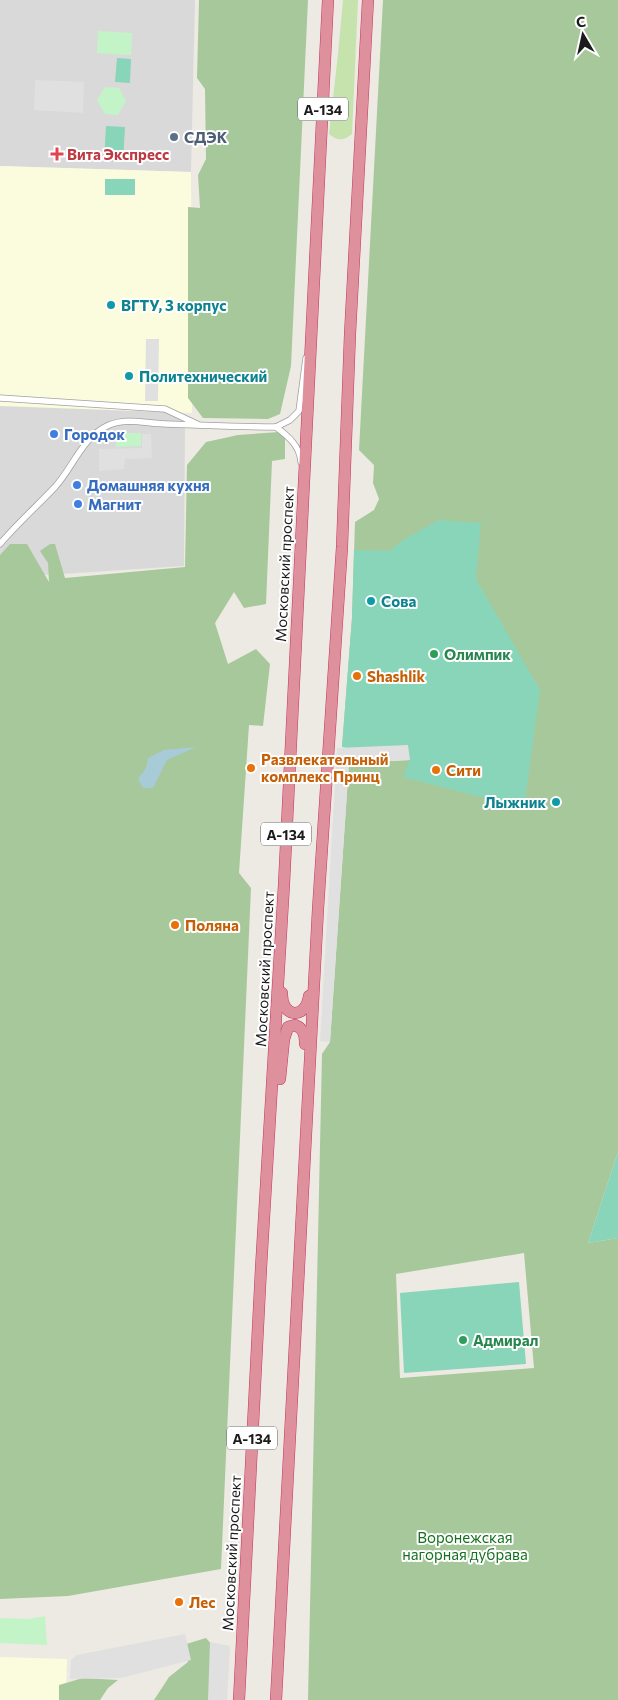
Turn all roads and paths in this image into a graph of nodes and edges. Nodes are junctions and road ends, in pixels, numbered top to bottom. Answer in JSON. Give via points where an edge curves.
{"nodes":[{"id":1,"x":328,"y":0,"type":"edge"},
{"id":2,"x":368,"y":0,"type":"edge"},
{"id":3,"x":310,"y":336,"type":"junction"},
{"id":4,"x":0,"y":398,"type":"edge"},
{"id":5,"x":199,"y":425,"type":"junction"},
{"id":6,"x":276,"y":427,"type":"junction"},
{"id":7,"x":302,"y":491,"type":"junction"},
{"id":8,"x":0,"y":544,"type":"edge"},
{"id":9,"x":284,"y":884,"type":"junction"},
{"id":10,"x":318,"y":909,"type":"junction"},
{"id":11,"x":307,"y":1106,"type":"junction"},
{"id":12,"x":266,"y":1177,"type":"junction"},
{"id":13,"x":239,"y":1700,"type":"edge"},
{"id":14,"x":276,"y":1700,"type":"edge"}],
"edges":[{"from":1,"to":3,"type":"highway","name":"Московский проспект","number":"А-134"},
{"from":2,"to":10,"type":"highway","number":"А-134","via":[[342,547]]},
{"from":3,"to":6,"type":"street","via":[[299,411]]},
{"from":3,"to":7,"type":"highway","name":"Московский проспект","number":"А-134"},
{"from":4,"to":5,"type":"street","via":[[165,409]]},
{"from":5,"to":6,"type":"street"},
{"from":5,"to":8,"type":"street","via":[[137,420],[102,429],[83,446],[57,485]]},
{"from":6,"to":7,"type":"street","via":[[292,441],[301,457]]},
{"from":7,"to":9,"type":"highway","name":"Московский проспект","number":"А-134"},
{"from":9,"to":10,"type":"highway","via":[[286,918],[282,1000],[285,1009],[292,1013],[301,1012],[308,1003]]},
{"from":9,"to":12,"type":"highway","name":"Московский проспект","number":"А-134"},
{"from":10,"to":11,"type":"highway","number":"А-134"},
{"from":11,"to":12,"type":"highway","via":[[304,1090],[305,1036],[302,1029],[292,1025],[284,1039],[272,1152]]},
{"from":11,"to":14,"type":"highway","number":"А-134"},
{"from":12,"to":13,"type":"highway","name":"Московский проспект","number":"А-134"}]}
